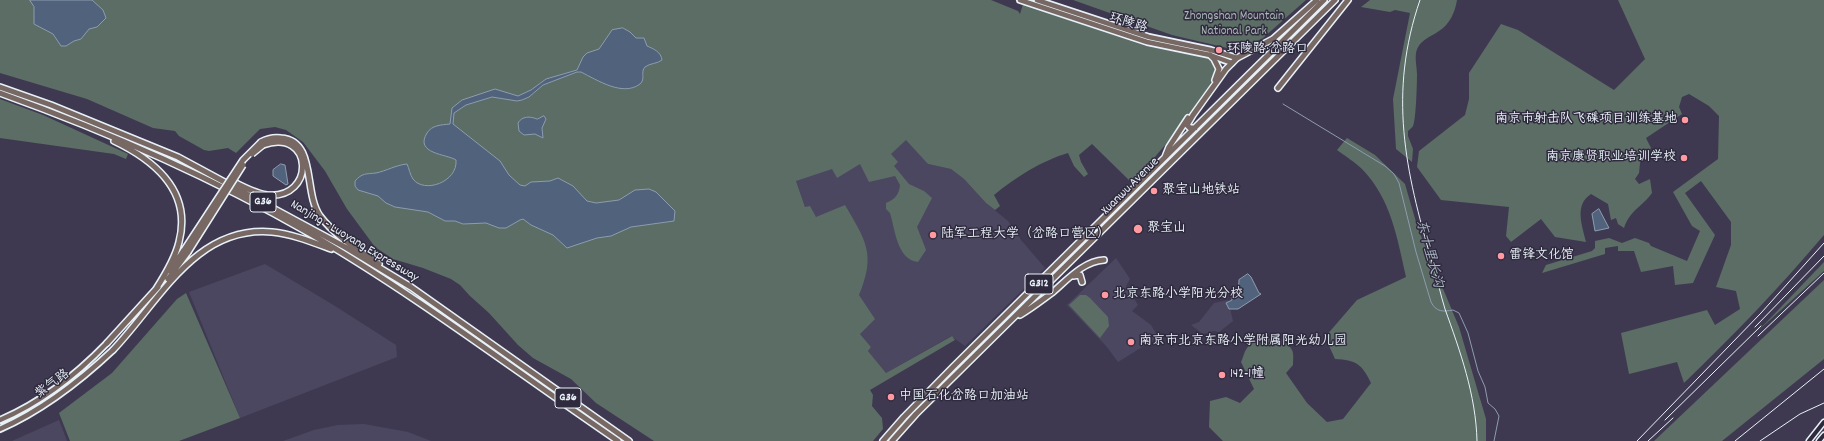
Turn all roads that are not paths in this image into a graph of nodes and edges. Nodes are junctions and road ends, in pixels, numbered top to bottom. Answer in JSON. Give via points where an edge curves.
{"nodes":[{"id":1,"x":1020,"y":0,"type":"edge"},
{"id":2,"x":1037,"y":0,"type":"edge"},
{"id":3,"x":1317,"y":0,"type":"edge"},
{"id":4,"x":1324,"y":0,"type":"edge"},
{"id":5,"x":1334,"y":0,"type":"edge"},
{"id":6,"x":1348,"y":0,"type":"edge"},
{"id":7,"x":1210,"y":55,"type":"junction"},
{"id":8,"x":1237,"y":58,"type":"junction"},
{"id":9,"x":1232,"y":63,"type":"junction"},
{"id":10,"x":0,"y":87,"type":"edge"},
{"id":11,"x":1278,"y":88,"type":"dead end"},
{"id":12,"x":0,"y":93,"type":"edge"},
{"id":13,"x":51,"y":112,"type":"junction"},
{"id":14,"x":1195,"y":127,"type":"junction"},
{"id":15,"x":262,"y":143,"type":"junction"},
{"id":16,"x":178,"y":157,"type":"junction"},
{"id":17,"x":1165,"y":158,"type":"junction"},
{"id":18,"x":186,"y":251,"type":"junction"},
{"id":19,"x":345,"y":255,"type":"junction"},
{"id":20,"x":1104,"y":260,"type":"dead end"},
{"id":21,"x":1070,"y":277,"type":"junction"},
{"id":22,"x":1082,"y":282,"type":"dead end"},
{"id":23,"x":411,"y":287,"type":"junction"},
{"id":24,"x":156,"y":289,"type":"junction"},
{"id":25,"x":150,"y":307,"type":"junction"},
{"id":26,"x":1011,"y":321,"type":"junction"},
{"id":27,"x":107,"y":343,"type":"joint"},
{"id":28,"x":113,"y":350,"type":"joint"},
{"id":29,"x":0,"y":420,"type":"edge"},
{"id":30,"x":1824,"y":422,"type":"edge"},
{"id":31,"x":0,"y":429,"type":"edge"},
{"id":32,"x":888,"y":434,"type":"junction"},
{"id":33,"x":1824,"y":436,"type":"edge"},
{"id":34,"x":618,"y":441,"type":"edge"},
{"id":35,"x":629,"y":441,"type":"edge"},
{"id":36,"x":879,"y":441,"type":"edge"},
{"id":37,"x":883,"y":441,"type":"edge"},
{"id":38,"x":892,"y":441,"type":"edge"},
{"id":39,"x":1808,"y":441,"type":"edge"},
{"id":40,"x":1819,"y":441,"type":"edge"}],
"edges":[{"from":1,"to":7,"type":"main road","name":"环陵路","via":[[1148,42]]},
{"from":2,"to":8,"type":"main road","name":"环陵路","via":[[1149,37]]},
{"from":3,"to":8,"type":"highway","via":[[1273,39]]},
{"from":4,"to":14,"type":"highway","name":"Xuanwu Avenue"},
{"from":5,"to":26,"type":"highway","name":"Xuanwu Avenue","number":"G312"},
{"from":6,"to":11,"type":"highway"},
{"from":7,"to":9,"type":"main road","name":"环陵路"},
{"from":7,"to":17,"type":"highway","via":[[1219,69],[1218,76],[1184,123]]},
{"from":8,"to":9,"type":"highway"},
{"from":9,"to":14,"type":"highway","via":[[1188,122],[1189,127]]},
{"from":10,"to":16,"type":"highway","name":"Nanjing - Luoyang Expressway","number":"G36"},
{"from":12,"to":13,"type":"highway","name":"Nanjing - Luoyang Expressway","number":"G36"},
{"from":13,"to":19,"type":"highway","name":"Nanjing - Luoyang Expressway","number":"G36","via":[[137,148],[244,198]]},
{"from":13,"to":24,"type":"highway","via":[[118,144],[157,169],[174,190],[182,213],[179,244]]},
{"from":14,"to":17,"type":"highway","name":"Xuanwu Avenue","number":"G312"},
{"from":15,"to":16,"type":"highway","via":[[283,142],[292,145],[301,156],[301,178],[284,193],[268,195],[257,192]]},
{"from":15,"to":18,"type":"highway","bridge":true,"via":[[245,162]]},
{"from":15,"to":23,"type":"highway","via":[[268,138],[287,138],[295,142],[305,157],[314,203],[326,224]]},
{"from":16,"to":23,"type":"highway","name":"Nanjing - Luoyang Expressway","number":"G36","via":[[331,239]]},
{"from":17,"to":32,"type":"highway","name":"Xuanwu Avenue","number":"G312"},
{"from":18,"to":24,"type":"highway"},
{"from":18,"to":25,"type":"highway"},
{"from":19,"to":25,"type":"highway","via":[[309,241],[272,232],[258,232],[232,238],[219,242],[192,258]]},
{"from":19,"to":34,"type":"highway","name":"Nanjing - Luoyang Expressway","number":"G36","via":[[437,315]]},
{"from":20,"to":21,"type":"highway","via":[[1088,264]]},
{"from":21,"to":22,"type":"highway","via":[[1080,275]]},
{"from":21,"to":26,"type":"highway"},
{"from":23,"to":35,"type":"highway","name":"Nanjing - Luoyang Expressway","number":"G36"},
{"from":24,"to":27,"type":"highway"},
{"from":25,"to":28,"type":"highway"},
{"from":26,"to":38,"type":"highway","name":"Xuanwu Avenue","number":"G312"},
{"from":27,"to":29,"type":"main road","name":"紫气路","via":[[55,387]]},
{"from":28,"to":31,"type":"main road","name":"紫气路","via":[[61,395]]},
{"from":30,"to":39,"type":"main road"},
{"from":32,"to":36,"type":"highway"},
{"from":32,"to":37,"type":"highway","name":"Xuanwu Avenue","number":"G312"},
{"from":33,"to":40,"type":"main road"}]}
